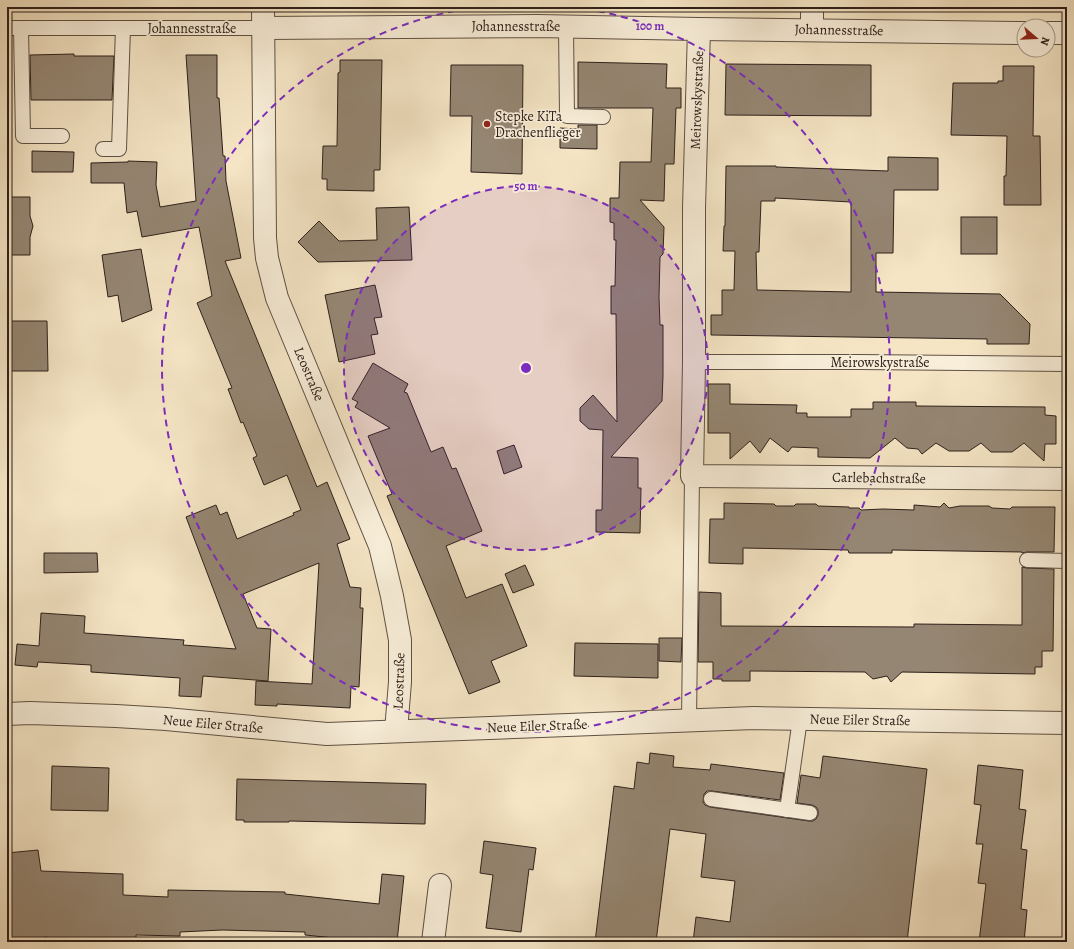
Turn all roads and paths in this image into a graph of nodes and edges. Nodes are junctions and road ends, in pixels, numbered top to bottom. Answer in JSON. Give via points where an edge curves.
{"nodes":[{"id":1,"x":264,"y":7,"type":"edge"},
{"id":2,"x":812,"y":7,"type":"edge"},
{"id":3,"x":537,"y":16,"type":"edge"},
{"id":4,"x":566,"y":26,"type":"junction"},
{"id":5,"x":7,"y":28,"type":"edge"},
{"id":6,"x":22,"y":28,"type":"junction"},
{"id":7,"x":123,"y":28,"type":"junction"},
{"id":8,"x":263,"y":28,"type":"junction"},
{"id":9,"x":699,"y":29,"type":"junction"},
{"id":10,"x":812,"y":30,"type":"junction"},
{"id":11,"x":1016,"y":32,"type":"edge"},
{"id":12,"x":1056,"y":33,"type":"edge"},
{"id":13,"x":1067,"y":33,"type":"edge"},
{"id":14,"x":603,"y":117,"type":"dead end"},
{"id":15,"x":62,"y":136,"type":"dead end"},
{"id":16,"x":104,"y":149,"type":"dead end"},
{"id":17,"x":694,"y":362,"type":"junction"},
{"id":18,"x":1067,"y":364,"type":"edge"},
{"id":19,"x":692,"y":476,"type":"junction"},
{"id":20,"x":1067,"y":479,"type":"edge"},
{"id":21,"x":1027,"y":560,"type":"dead end"},
{"id":22,"x":1067,"y":561,"type":"edge"},
{"id":23,"x":7,"y":714,"type":"edge"},
{"id":24,"x":800,"y":719,"type":"junction"},
{"id":25,"x":689,"y":721,"type":"junction"},
{"id":26,"x":1067,"y":723,"type":"edge"},
{"id":27,"x":396,"y":731,"type":"junction"},
{"id":28,"x":711,"y":800,"type":"dead end"},
{"id":29,"x":787,"y":810,"type":"junction"},
{"id":30,"x":810,"y":813,"type":"dead end"},
{"id":31,"x":440,"y":885,"type":"dead end"},
{"id":32,"x":433,"y":942,"type":"edge"}],
"edges":[{"from":1,"to":8,"type":"street","name":"Leostraße"},
{"from":2,"to":10,"type":"street"},
{"from":3,"to":4,"type":"street","name":"Johannesstraße"},
{"from":3,"to":8,"type":"street","name":"Johannesstraße"},
{"from":4,"to":9,"type":"street","name":"Johannesstraße"},
{"from":4,"to":14,"type":"lane","via":[[567,116]]},
{"from":5,"to":6,"type":"lane","name":"Johannesstraße"},
{"from":6,"to":7,"type":"lane","name":"Johannesstraße"},
{"from":6,"to":15,"type":"lane","via":[[23,136]]},
{"from":7,"to":8,"type":"lane","name":"Johannesstraße"},
{"from":7,"to":16,"type":"lane","via":[[119,149]]},
{"from":8,"to":27,"type":"street","name":"Leostraße","via":[[267,258],[277,298],[380,546],[400,640]]},
{"from":9,"to":10,"type":"street","name":"Johannesstraße"},
{"from":9,"to":17,"type":"street","name":"Meirowskystraße","via":[[694,208]]},
{"from":10,"to":11,"type":"street","name":"Johannesstraße"},
{"from":12,"to":13,"type":"street"},
{"from":17,"to":18,"type":"lane","name":"Meirowskystraße"},
{"from":17,"to":19,"type":"street","name":"Meirowskystraße"},
{"from":19,"to":20,"type":"street","name":"Carlebachstraße"},
{"from":19,"to":25,"type":"lane"},
{"from":21,"to":22,"type":"lane"},
{"from":23,"to":27,"type":"street","name":"Neue Eiler Straße","via":[[130,717],[327,734]]},
{"from":24,"to":25,"type":"street","name":"Neue Eiler Straße"},
{"from":24,"to":26,"type":"street","name":"Neue Eiler Straße"},
{"from":24,"to":29,"type":"lane"},
{"from":25,"to":27,"type":"street","name":"Neue Eiler Straße"},
{"from":28,"to":29,"type":"lane"},
{"from":29,"to":30,"type":"lane"},
{"from":31,"to":32,"type":"street"}]}
